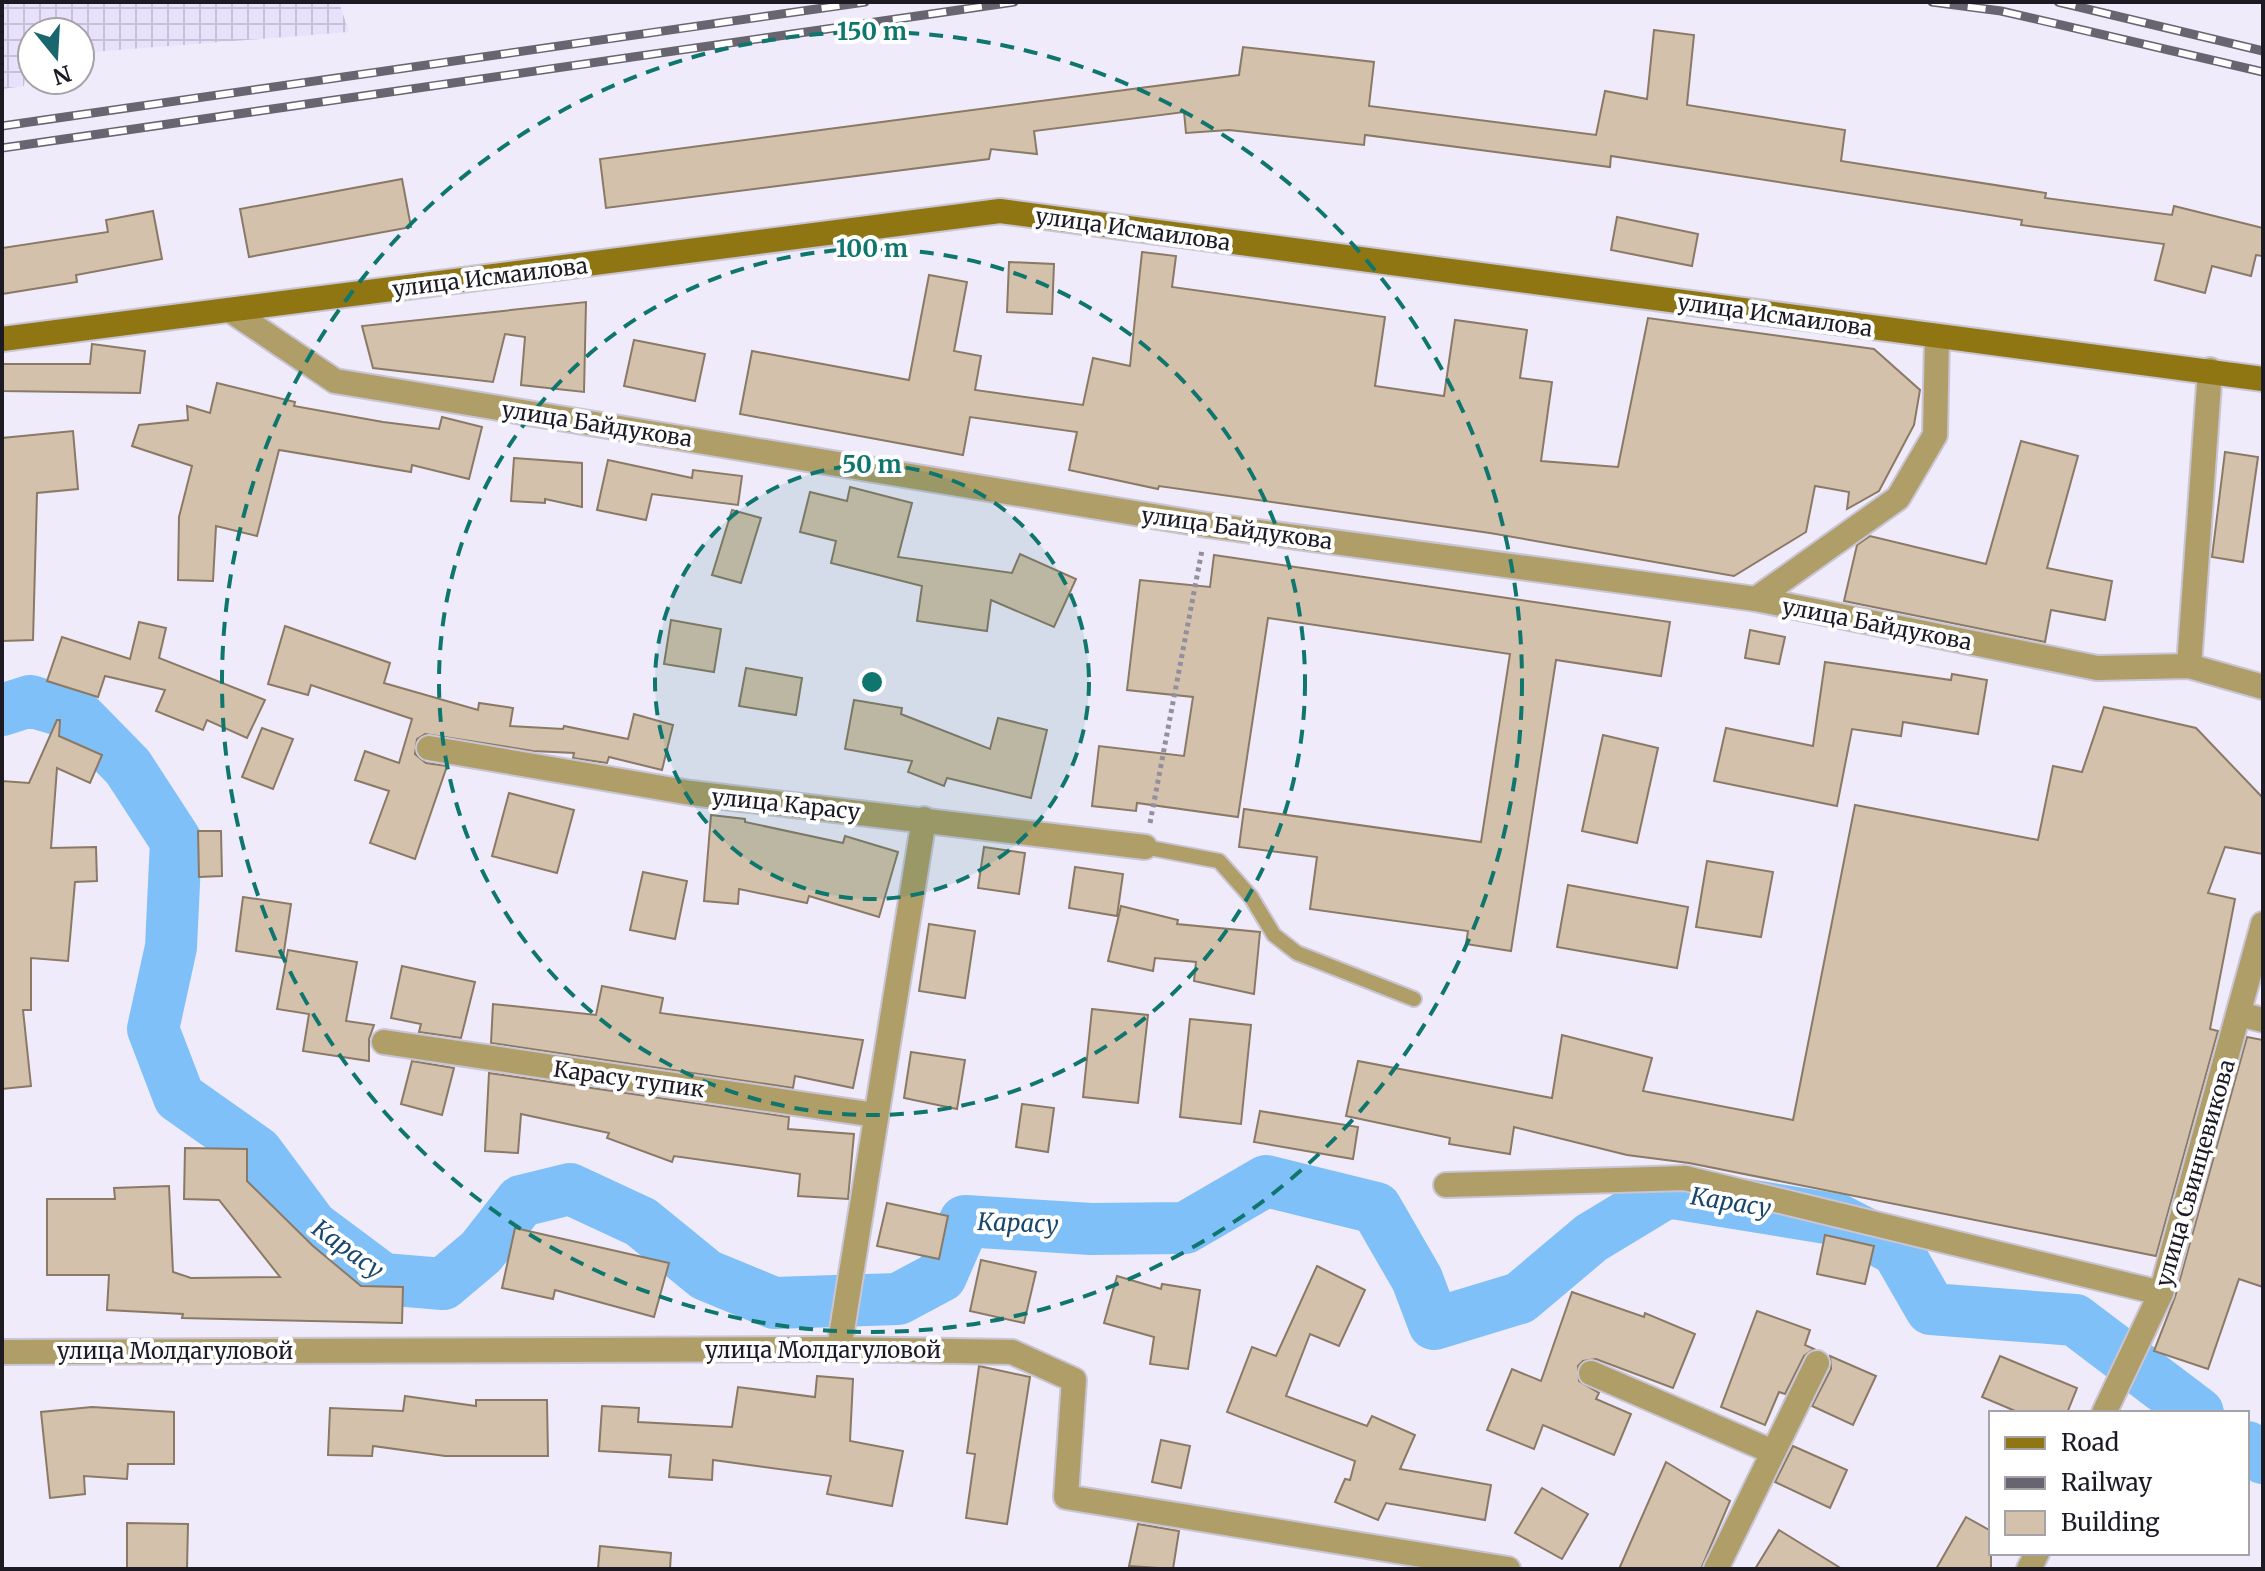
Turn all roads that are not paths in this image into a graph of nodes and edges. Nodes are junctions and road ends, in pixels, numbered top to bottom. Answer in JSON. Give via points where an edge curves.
{"nodes":[{"id":1,"x":230,"y":310,"type":"junction"},
{"id":2,"x":1937,"y":337,"type":"junction"},
{"id":3,"x":2,"y":339,"type":"edge"},
{"id":4,"x":2210,"y":370,"type":"junction"},
{"id":5,"x":2263,"y":379,"type":"edge"},
{"id":6,"x":1756,"y":599,"type":"junction"},
{"id":7,"x":2189,"y":666,"type":"junction"},
{"id":8,"x":2263,"y":687,"type":"edge"},
{"id":9,"x":429,"y":748,"type":"dead end"},
{"id":10,"x":924,"y":819,"type":"junction"},
{"id":11,"x":1145,"y":847,"type":"joint"},
{"id":12,"x":2263,"y":924,"type":"edge"},
{"id":13,"x":1414,"y":999,"type":"dead end"},
{"id":14,"x":2251,"y":1017,"type":"edge"},
{"id":15,"x":384,"y":1042,"type":"dead end"},
{"id":16,"x":875,"y":1115,"type":"junction"},
{"id":17,"x":1446,"y":1185,"type":"dead end"},
{"id":18,"x":2161,"y":1293,"type":"junction"},
{"id":19,"x":839,"y":1349,"type":"junction"},
{"id":20,"x":2,"y":1352,"type":"edge"},
{"id":21,"x":1817,"y":1363,"type":"dead end"},
{"id":22,"x":1591,"y":1373,"type":"dead end"},
{"id":23,"x":2105,"y":1411,"type":"edge"},
{"id":24,"x":1773,"y":1452,"type":"junction"},
{"id":25,"x":1508,"y":1569,"type":"edge"},
{"id":26,"x":1716,"y":1569,"type":"edge"}],
"edges":[{"from":1,"to":2,"type":"main road","name":"улица Исмаилова","via":[[1000,211]]},
{"from":1,"to":3,"type":"main road","name":"улица Исмаилова"},
{"from":1,"to":6,"type":"street","name":"улица Байдукова","via":[[335,381],[1207,525]]},
{"from":2,"to":4,"type":"main road","name":"улица Исмаилова"},
{"from":2,"to":6,"type":"street","via":[[1935,435],[1898,498]]},
{"from":4,"to":5,"type":"main road","name":"улица Исмаилова"},
{"from":4,"to":7,"type":"street"},
{"from":6,"to":7,"type":"street","name":"улица Байдукова","via":[[2097,668]]},
{"from":7,"to":8,"type":"street","name":"улица Байдукова"},
{"from":9,"to":10,"type":"street","name":"улица Карасу","via":[[691,793]]},
{"from":10,"to":11,"type":"street","name":"улица Карасу"},
{"from":10,"to":16,"type":"street"},
{"from":11,"to":13,"type":"lane","via":[[1219,861],[1251,897],[1274,935],[1297,953]]},
{"from":12,"to":14,"type":"street","name":"улица Свинцевикова"},
{"from":14,"to":18,"type":"street","name":"улица Свинцевикова"},
{"from":15,"to":16,"type":"street","name":"Карасу тупик"},
{"from":16,"to":19,"type":"street"},
{"from":17,"to":18,"type":"street","via":[[1685,1178]]},
{"from":18,"to":23,"type":"street","name":"улица Свинцевикова"},
{"from":19,"to":20,"type":"street","name":"улица Молдагуловой"},
{"from":19,"to":25,"type":"street","name":"улица Молдагуловой","via":[[1012,1352],[1074,1380],[1066,1497]]},
{"from":21,"to":24,"type":"street"},
{"from":22,"to":24,"type":"street"},
{"from":24,"to":26,"type":"street"}]}
